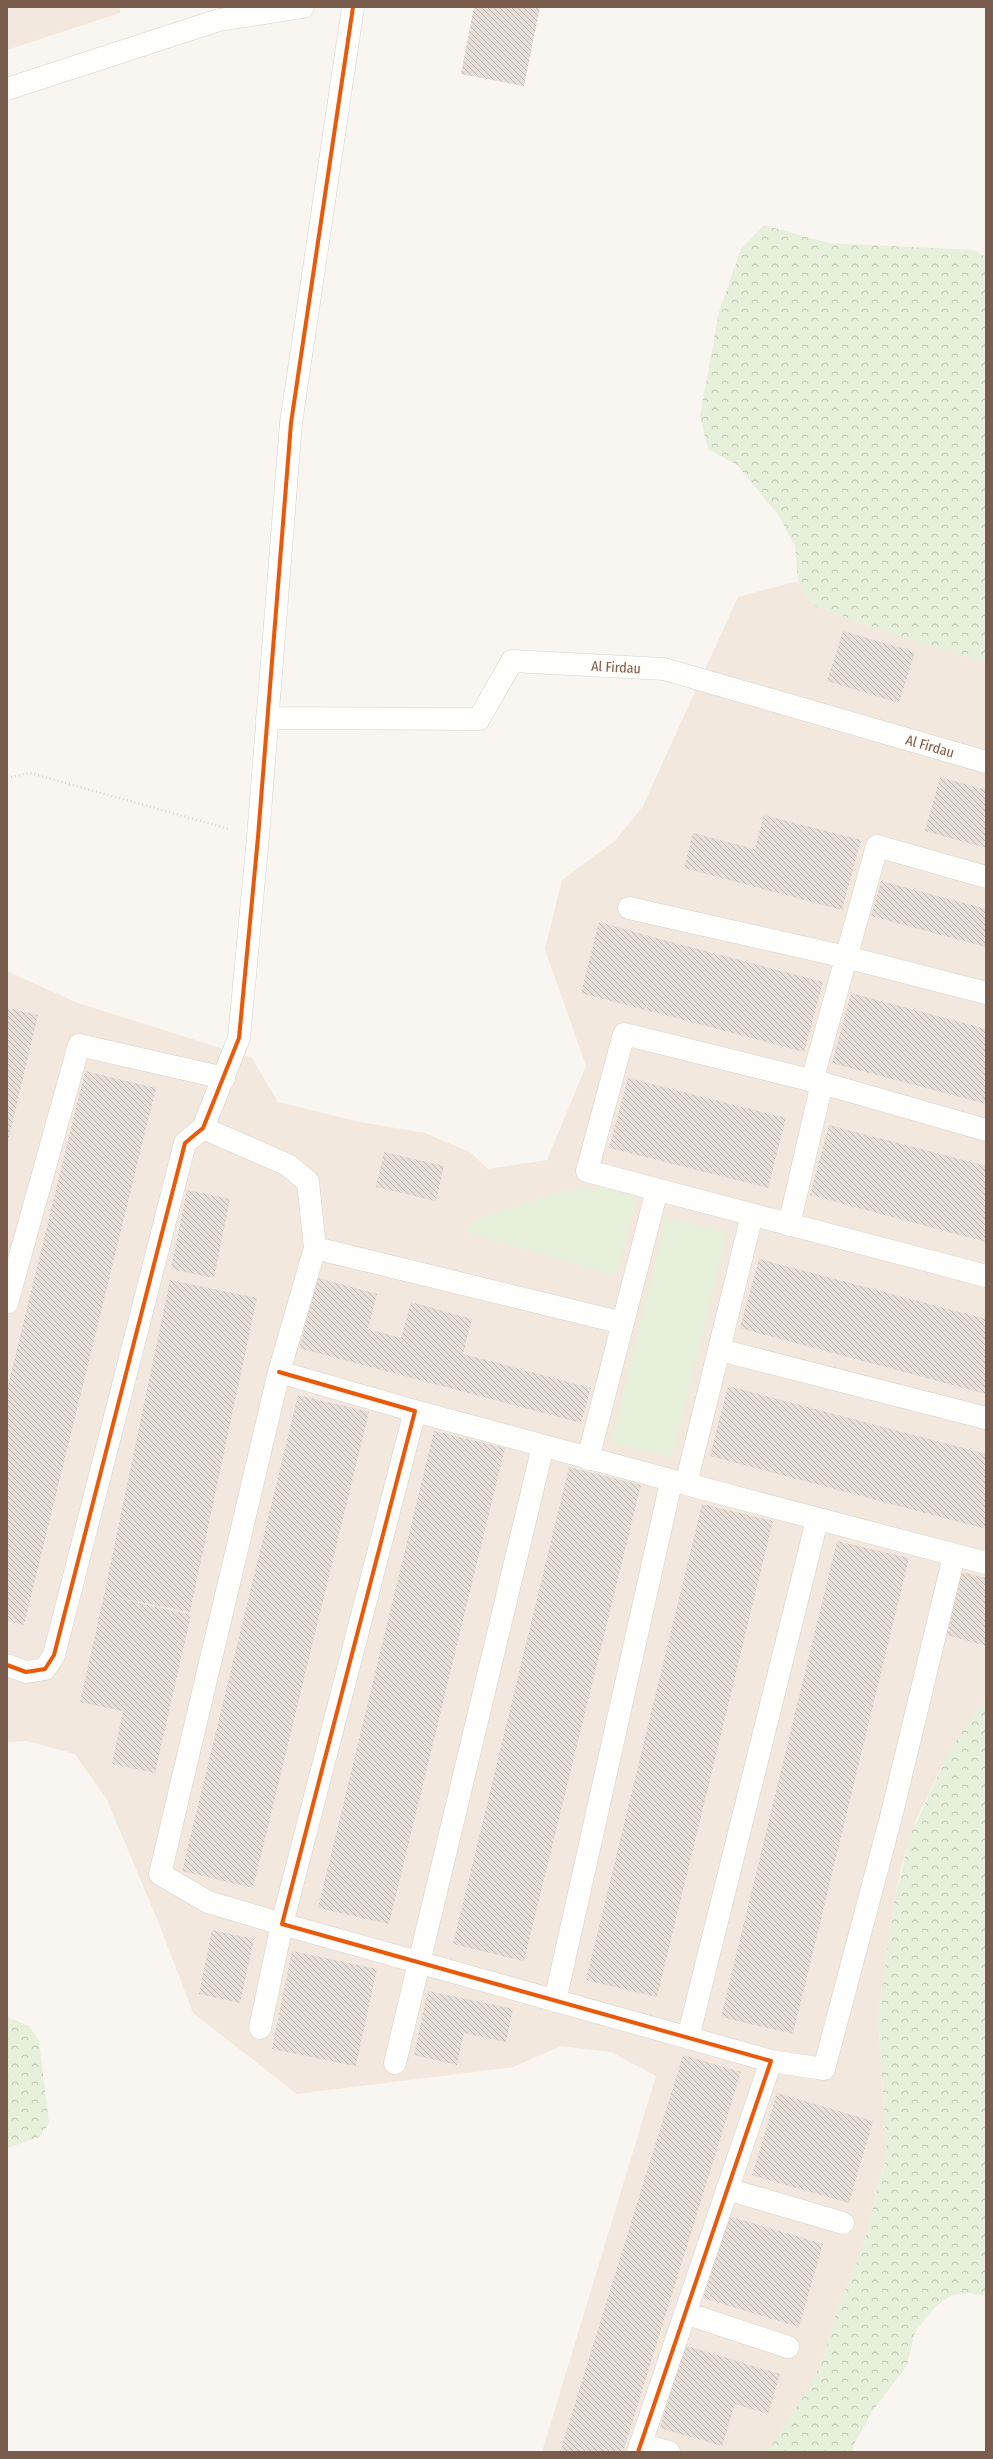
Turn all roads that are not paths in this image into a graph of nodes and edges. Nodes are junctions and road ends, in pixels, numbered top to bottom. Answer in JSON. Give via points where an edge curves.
{"nodes":[{"id":1,"x":303,"y":7,"type":"edge"},
{"id":2,"x":353,"y":7,"type":"edge"},
{"id":3,"x":7,"y":88,"type":"edge"},
{"id":4,"x":267,"y":718,"type":"junction"},
{"id":5,"x":986,"y":762,"type":"edge"},
{"id":6,"x":986,"y":877,"type":"edge"},
{"id":7,"x":630,"y":908,"type":"dead end"},
{"id":8,"x":846,"y":957,"type":"junction"},
{"id":9,"x":986,"y":993,"type":"edge"},
{"id":10,"x":224,"y":1078,"type":"junction"},
{"id":11,"x":817,"y":1082,"type":"junction"},
{"id":12,"x":203,"y":1128,"type":"junction"},
{"id":13,"x":986,"y":1130,"type":"edge"},
{"id":14,"x":657,"y":1190,"type":"junction"},
{"id":15,"x":752,"y":1215,"type":"junction"},
{"id":16,"x":789,"y":1225,"type":"junction"},
{"id":17,"x":315,"y":1248,"type":"junction"},
{"id":18,"x":986,"y":1276,"type":"edge"},
{"id":19,"x":7,"y":1303,"type":"edge"},
{"id":20,"x":624,"y":1323,"type":"junction"},
{"id":21,"x":720,"y":1350,"type":"junction"},
{"id":22,"x":279,"y":1372,"type":"junction"},
{"id":23,"x":415,"y":1411,"type":"junction"},
{"id":24,"x":986,"y":1418,"type":"edge"},
{"id":25,"x":543,"y":1446,"type":"junction"},
{"id":26,"x":588,"y":1459,"type":"junction"},
{"id":27,"x":678,"y":1483,"type":"junction"},
{"id":28,"x":817,"y":1520,"type":"junction"},
{"id":29,"x":954,"y":1556,"type":"junction"},
{"id":30,"x":986,"y":1563,"type":"edge"},
{"id":31,"x":7,"y":1665,"type":"edge"},
{"id":32,"x":282,"y":1924,"type":"junction"},
{"id":33,"x":418,"y":1962,"type":"junction"},
{"id":34,"x":555,"y":2001,"type":"junction"},
{"id":35,"x":260,"y":2028,"type":"dead end"},
{"id":36,"x":688,"y":2038,"type":"junction"},
{"id":37,"x":770,"y":2061,"type":"junction"},
{"id":38,"x":395,"y":2063,"type":"dead end"},
{"id":39,"x":727,"y":2189,"type":"junction"},
{"id":40,"x":843,"y":2223,"type":"dead end"},
{"id":41,"x":685,"y":2313,"type":"junction"},
{"id":42,"x":788,"y":2347,"type":"dead end"},
{"id":43,"x":639,"y":2448,"type":"edge"},
{"id":44,"x":669,"y":2452,"type":"edge"}],
"edges":[{"from":1,"to":3,"type":"street","via":[[219,20]]},
{"from":2,"to":4,"type":"street","via":[[291,423]]},
{"from":4,"to":5,"type":"street","name":"Al Firdau","via":[[479,719],[512,662],[664,669]]},
{"from":4,"to":10,"type":"street","via":[[239,1038]]},
{"from":6,"to":8,"type":"street","via":[[877,846]]},
{"from":7,"to":8,"type":"street"},
{"from":8,"to":9,"type":"street"},
{"from":8,"to":11,"type":"street"},
{"from":10,"to":12,"type":"street"},
{"from":10,"to":19,"type":"street","via":[[79,1045]]},
{"from":11,"to":13,"type":"street"},
{"from":11,"to":14,"type":"street","via":[[624,1034],[587,1171]]},
{"from":11,"to":16,"type":"street"},
{"from":12,"to":17,"type":"street","via":[[288,1165],[308,1182]]},
{"from":12,"to":31,"type":"street","via":[[185,1143],[54,1655],[45,1669],[26,1672]]},
{"from":14,"to":15,"type":"street"},
{"from":14,"to":20,"type":"street"},
{"from":15,"to":16,"type":"street"},
{"from":15,"to":21,"type":"street"},
{"from":16,"to":18,"type":"street"},
{"from":17,"to":20,"type":"street"},
{"from":17,"to":22,"type":"street"},
{"from":20,"to":26,"type":"street"},
{"from":21,"to":24,"type":"street"},
{"from":21,"to":27,"type":"street"},
{"from":22,"to":23,"type":"street"},
{"from":22,"to":32,"type":"street","via":[[160,1874],[208,1902]]},
{"from":23,"to":25,"type":"street"},
{"from":23,"to":32,"type":"street"},
{"from":25,"to":26,"type":"street"},
{"from":25,"to":33,"type":"street"},
{"from":26,"to":27,"type":"street"},
{"from":27,"to":28,"type":"street"},
{"from":27,"to":34,"type":"street"},
{"from":28,"to":29,"type":"street"},
{"from":28,"to":36,"type":"street"},
{"from":29,"to":30,"type":"street"},
{"from":29,"to":37,"type":"street","via":[[892,1813],[824,2069]]},
{"from":32,"to":33,"type":"street"},
{"from":32,"to":35,"type":"street"},
{"from":33,"to":34,"type":"street"},
{"from":33,"to":38,"type":"street"},
{"from":34,"to":36,"type":"street"},
{"from":36,"to":37,"type":"street"},
{"from":37,"to":39,"type":"street"},
{"from":39,"to":40,"type":"street"},
{"from":39,"to":41,"type":"street"},
{"from":41,"to":42,"type":"street"},
{"from":41,"to":43,"type":"street"},
{"from":43,"to":44,"type":"street"}]}
